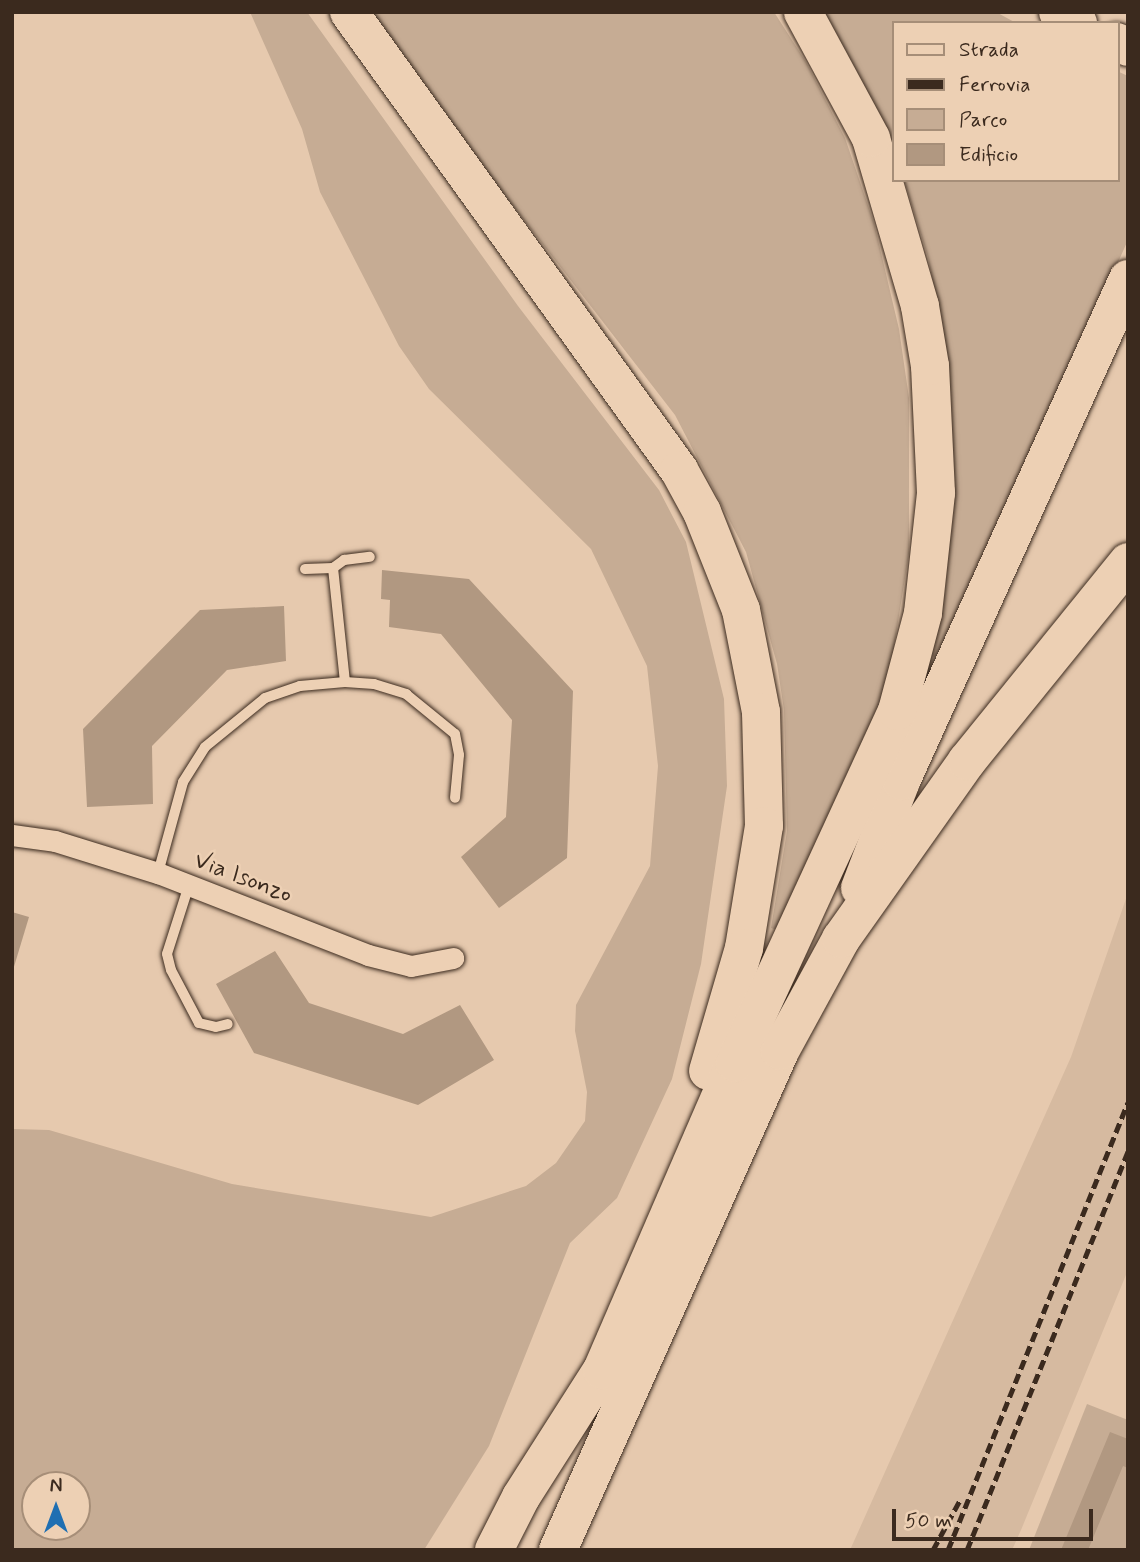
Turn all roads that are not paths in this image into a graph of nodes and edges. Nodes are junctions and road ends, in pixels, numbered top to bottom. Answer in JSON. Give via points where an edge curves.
{"nodes":[{"id":1,"x":349,"y":12,"type":"edge"},
{"id":2,"x":803,"y":12,"type":"edge"},
{"id":3,"x":1058,"y":12,"type":"edge"},
{"id":4,"x":1074,"y":21,"type":"edge"},
{"id":5,"x":1128,"y":279,"type":"edge"},
{"id":6,"x":370,"y":557,"type":"dead end"},
{"id":7,"x":1128,"y":562,"type":"edge"},
{"id":8,"x":333,"y":568,"type":"junction"},
{"id":9,"x":305,"y":569,"type":"dead end"},
{"id":10,"x":345,"y":682,"type":"junction"},
{"id":11,"x":456,"y":799,"type":"dead end"},
{"id":12,"x":12,"y":835,"type":"edge"},
{"id":13,"x":158,"y":873,"type":"junction"},
{"id":14,"x":189,"y":885,"type":"junction"},
{"id":15,"x":841,"y":939,"type":"junction"},
{"id":16,"x":453,"y":958,"type":"dead end"},
{"id":17,"x":228,"y":1024,"type":"dead end"},
{"id":18,"x":631,"y":1302,"type":"junction"},
{"id":19,"x":494,"y":1550,"type":"edge"},
{"id":20,"x":558,"y":1550,"type":"edge"}],
"edges":[{"from":1,"to":18,"type":"highway","via":[[679,470],[721,556],[752,658],[764,768],[756,890],[720,1040],[683,1135]]},
{"from":2,"to":18,"type":"highway","via":[[871,138],[920,306],[934,434],[931,557],[923,613],[897,711]]},
{"from":3,"to":4,"type":"highway"},
{"from":5,"to":15,"type":"highway","via":[[901,782]]},
{"from":6,"to":8,"type":"lane","via":[[344,560]]},
{"from":7,"to":15,"type":"highway","via":[[967,761]]},
{"from":8,"to":9,"type":"lane"},
{"from":8,"to":10,"type":"lane"},
{"from":10,"to":11,"type":"lane","via":[[374,684],[406,694],[455,734],[459,755]]},
{"from":10,"to":13,"type":"lane","via":[[300,686],[265,698],[205,747],[183,782]]},
{"from":12,"to":13,"type":"street","name":"Via Isonzo","via":[[54,841]]},
{"from":13,"to":14,"type":"street","name":"Via Isonzo"},
{"from":14,"to":16,"type":"street","name":"Via Isonzo","via":[[368,955],[411,966]]},
{"from":14,"to":17,"type":"lane","via":[[167,954],[171,970],[200,1023]]},
{"from":15,"to":20,"type":"highway","via":[[780,1051]]},
{"from":18,"to":19,"type":"highway","via":[[602,1370],[521,1497]]}]}
